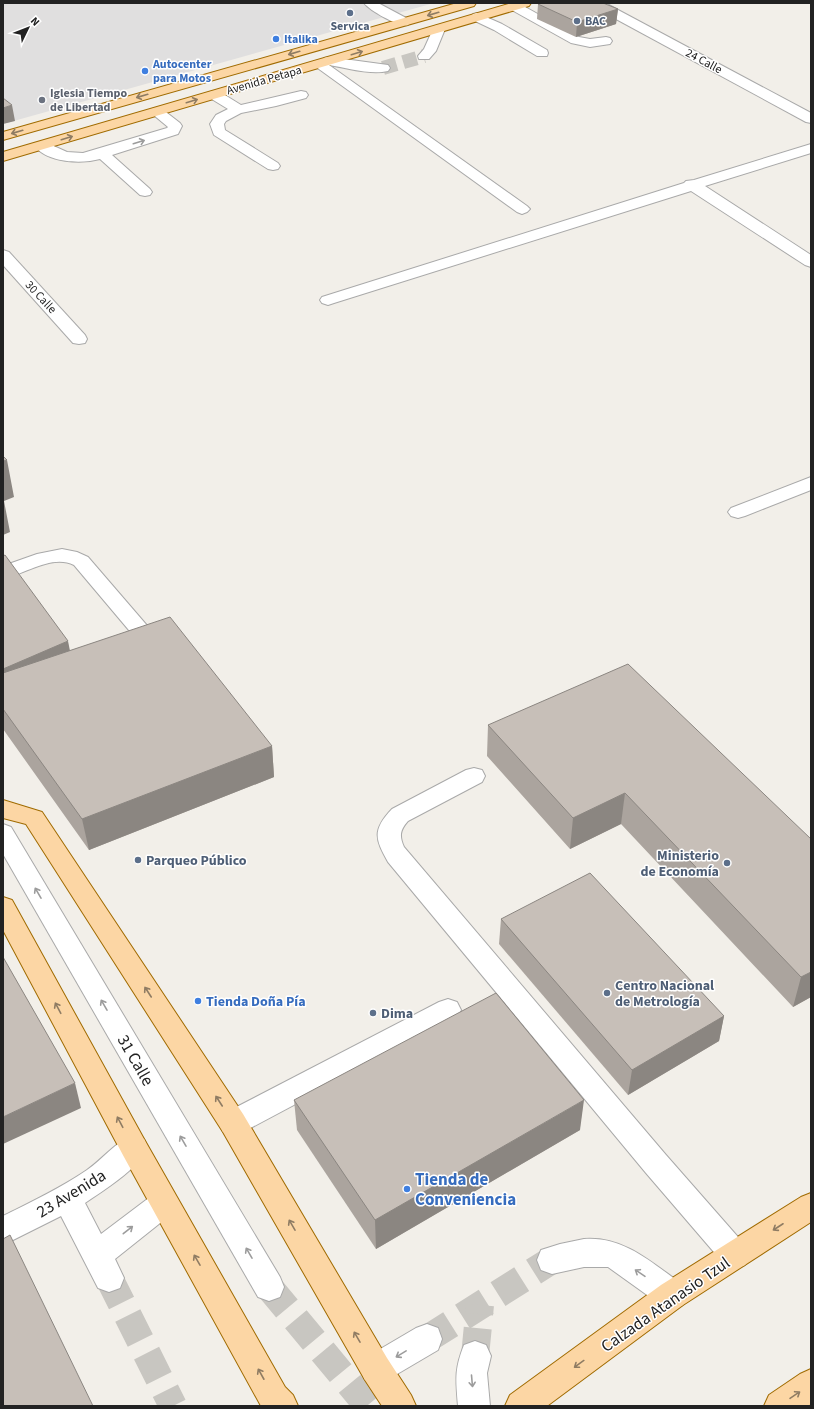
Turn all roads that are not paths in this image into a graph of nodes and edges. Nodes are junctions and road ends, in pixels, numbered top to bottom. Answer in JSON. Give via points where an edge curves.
{"nodes":[{"id":1,"x":370,"y":3,"type":"edge"},
{"id":2,"x":470,"y":3,"type":"edge"},
{"id":3,"x":596,"y":3,"type":"edge"},
{"id":4,"x":520,"y":4,"type":"edge"},
{"id":5,"x":477,"y":17,"type":"junction"},
{"id":6,"x":404,"y":22,"type":"junction"},
{"id":7,"x":439,"y":29,"type":"junction"},
{"id":8,"x":606,"y":41,"type":"dead end"},
{"id":9,"x":542,"y":53,"type":"dead end"},
{"id":10,"x":424,"y":56,"type":"tunnel mouth"},
{"id":11,"x":324,"y":63,"type":"junction"},
{"id":12,"x":383,"y":68,"type":"tunnel mouth"},
{"id":13,"x":215,"y":94,"type":"junction"},
{"id":14,"x":301,"y":95,"type":"dead end"},
{"id":15,"x":238,"y":109,"type":"junction"},
{"id":16,"x":157,"y":112,"type":"junction"},
{"id":17,"x":811,"y":119,"type":"edge"},
{"id":18,"x":3,"y":136,"type":"edge"},
{"id":19,"x":42,"y":146,"type":"junction"},
{"id":20,"x":811,"y":148,"type":"edge"},
{"id":21,"x":102,"y":153,"type":"junction"},
{"id":22,"x":3,"y":157,"type":"edge"},
{"id":23,"x":273,"y":166,"type":"dead end"},
{"id":24,"x":691,"y":184,"type":"junction"},
{"id":25,"x":145,"y":192,"type":"dead end"},
{"id":26,"x":522,"y":209,"type":"dead end"},
{"id":27,"x":3,"y":255,"type":"edge"},
{"id":28,"x":811,"y":262,"type":"edge"},
{"id":29,"x":328,"y":300,"type":"dead end"},
{"id":30,"x":79,"y":339,"type":"dead end"},
{"id":31,"x":811,"y":483,"type":"edge"},
{"id":32,"x":738,"y":512,"type":"dead end"},
{"id":33,"x":3,"y":573,"type":"edge"},
{"id":34,"x":118,"y":660,"type":"edge"},
{"id":35,"x":474,"y":776,"type":"dead end"},
{"id":36,"x":3,"y":809,"type":"edge"},
{"id":37,"x":3,"y":833,"type":"edge"},
{"id":38,"x":3,"y":907,"type":"edge"},
{"id":39,"x":448,"y":1010,"type":"dead end"},
{"id":40,"x":233,"y":1123,"type":"junction"},
{"id":41,"x":134,"y":1148,"type":"junction"},
{"id":42,"x":67,"y":1198,"type":"junction"},
{"id":43,"x":164,"y":1203,"type":"junction"},
{"id":44,"x":811,"y":1206,"type":"edge"},
{"id":45,"x":3,"y":1231,"type":"edge"},
{"id":46,"x":735,"y":1255,"type":"junction"},
{"id":47,"x":552,"y":1260,"type":"tunnel mouth"},
{"id":48,"x":269,"y":1287,"type":"tunnel mouth"},
{"id":49,"x":672,"y":1295,"type":"junction"},
{"id":50,"x":427,"y":1339,"type":"tunnel mouth"},
{"id":51,"x":475,"y":1356,"type":"tunnel mouth"},
{"id":52,"x":376,"y":1369,"type":"junction"},
{"id":53,"x":811,"y":1385,"type":"edge"},
{"id":54,"x":282,"y":1406,"type":"edge"},
{"id":55,"x":400,"y":1406,"type":"edge"},
{"id":56,"x":474,"y":1406,"type":"edge"},
{"id":57,"x":521,"y":1406,"type":"edge"},
{"id":58,"x":780,"y":1406,"type":"edge"}],
"edges":[{"from":1,"to":6,"type":"street"},
{"from":2,"to":6,"type":"main road","name":"Avenida Petapa","one_way":true},
{"from":3,"to":17,"type":"street","name":"24 Calle"},
{"from":4,"to":5,"type":"main road","name":"Avenida Petapa"},
{"from":4,"to":8,"type":"street","via":[[575,40],[590,43]]},
{"from":5,"to":7,"type":"main road","name":"Avenida Petapa"},
{"from":5,"to":9,"type":"street"},
{"from":6,"to":18,"type":"main road","name":"Avenida Petapa","one_way":true},
{"from":7,"to":10,"type":"street","via":[[430,51]]},
{"from":11,"to":7,"type":"main road","name":"Avenida Petapa","one_way":true},
{"from":11,"to":12,"type":"street"},
{"from":11,"to":13,"type":"main road","name":"Avenida Petapa"},
{"from":11,"to":26,"type":"street"},
{"from":13,"to":15,"type":"street"},
{"from":16,"to":13,"type":"main road","name":"Avenida Petapa","one_way":true},
{"from":14,"to":15,"type":"street","via":[[248,109]]},
{"from":15,"to":23,"type":"street","via":[[221,118],[217,124],[219,132]]},
{"from":19,"to":16,"type":"main road","name":"Avenida Petapa","one_way":true},
{"from":21,"to":16,"type":"street","one_way":true,"via":[[174,131],[176,126]]},
{"from":19,"to":21,"type":"street","via":[[52,153],[69,158],[79,159]]},
{"from":19,"to":22,"type":"main road","name":"Avenida Petapa"},
{"from":20,"to":24,"type":"street"},
{"from":21,"to":25,"type":"street"},
{"from":24,"to":28,"type":"street"},
{"from":24,"to":29,"type":"street"},
{"from":27,"to":30,"type":"street","name":"30 Calle"},
{"from":31,"to":32,"type":"street"},
{"from":33,"to":34,"type":"street","via":[[61,556],[71,556],[81,561],[143,634],[144,642],[140,649]]},
{"from":35,"to":46,"type":"street","via":[[400,815],[392,823],[388,833],[389,842],[412,874]]},
{"from":40,"to":36,"type":"main road","one_way":true,"via":[[34,818]]},
{"from":48,"to":37,"type":"street","name":"31 Calle","one_way":true},
{"from":41,"to":38,"type":"main road","one_way":true},
{"from":39,"to":40,"type":"street"},
{"from":52,"to":40,"type":"main road","one_way":true},
{"from":41,"to":42,"type":"street","name":"23 Avenida","via":[[98,1179]]},
{"from":41,"to":43,"type":"main road"},
{"from":42,"to":43,"type":"street","one_way":true,"via":[[103,1266]]},
{"from":42,"to":45,"type":"street","name":"23 Avenida"},
{"from":54,"to":43,"type":"main road","one_way":true,"via":[[274,1398]]},
{"from":44,"to":46,"type":"main road","name":"Calzada Atanasio Tzul","one_way":true},
{"from":46,"to":49,"type":"main road","name":"Calzada Atanasio Tzul"},
{"from":49,"to":47,"type":"street","one_way":true,"via":[[616,1256],[606,1252],[573,1253]]},
{"from":49,"to":57,"type":"main road","name":"Calzada Atanasio Tzul","one_way":true},
{"from":50,"to":52,"type":"street","one_way":true},
{"from":51,"to":56,"type":"street","one_way":true,"via":[[471,1373]]},
{"from":52,"to":55,"type":"main road"},
{"from":58,"to":53,"type":"main road","one_way":true}]}
